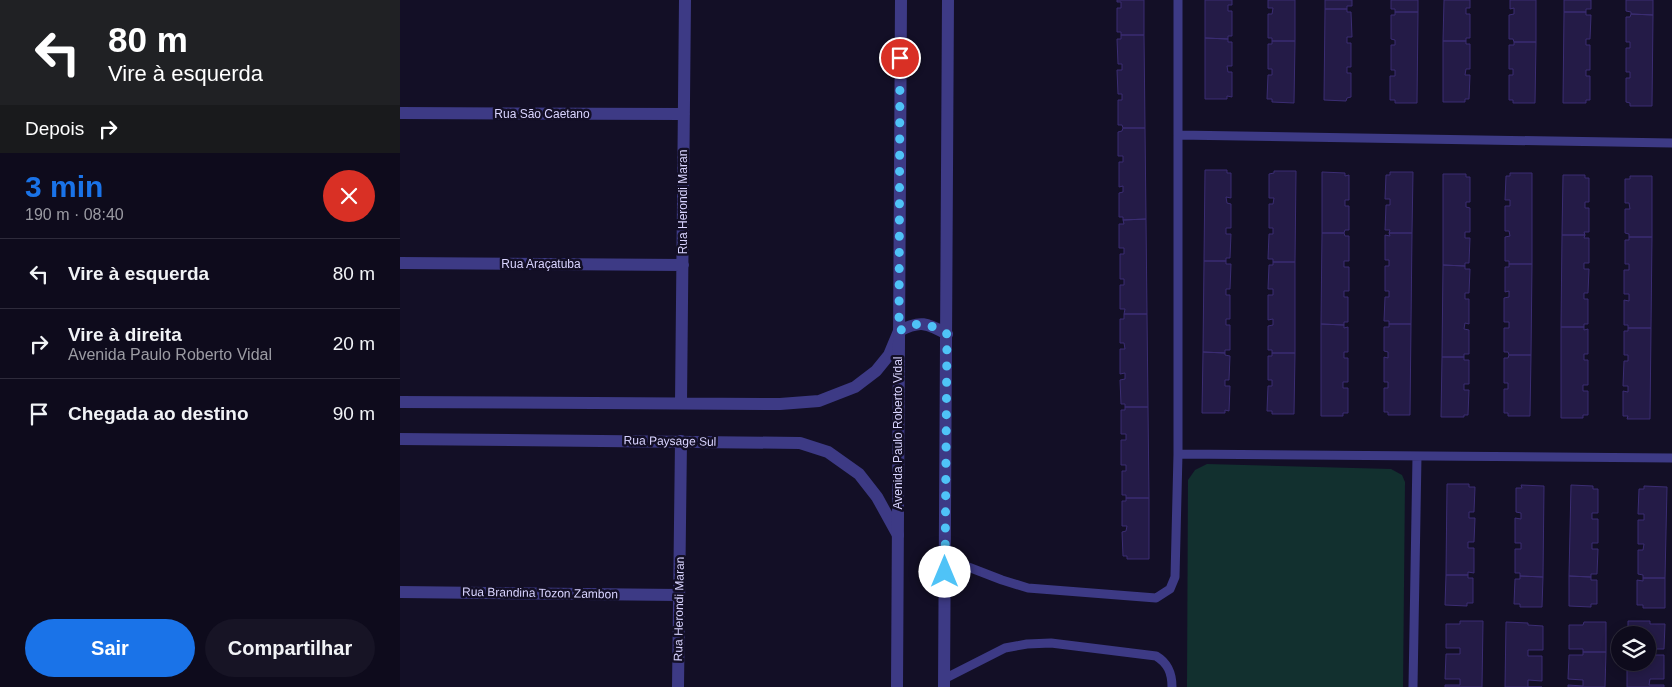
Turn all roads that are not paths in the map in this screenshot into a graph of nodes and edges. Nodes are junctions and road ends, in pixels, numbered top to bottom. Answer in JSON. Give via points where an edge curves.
{"nodes":[{"id":1,"x":685,"y":0,"type":"edge"},
{"id":2,"x":901,"y":0,"type":"edge"},
{"id":3,"x":948,"y":0,"type":"edge"},
{"id":4,"x":1178,"y":0,"type":"edge"},
{"id":5,"x":400,"y":113,"type":"edge"},
{"id":6,"x":684,"y":114,"type":"junction"},
{"id":7,"x":1178,"y":135,"type":"junction"},
{"id":8,"x":1672,"y":143,"type":"edge"},
{"id":9,"x":400,"y":263,"type":"edge"},
{"id":10,"x":683,"y":265,"type":"junction"},
{"id":11,"x":899,"y":331,"type":"junction"},
{"id":12,"x":947,"y":334,"type":"junction"},
{"id":13,"x":400,"y":402,"type":"edge"},
{"id":14,"x":681,"y":403,"type":"junction"},
{"id":15,"x":400,"y":439,"type":"edge"},
{"id":16,"x":681,"y":441,"type":"junction"},
{"id":17,"x":1178,"y":454,"type":"junction"},
{"id":18,"x":1418,"y":456,"type":"junction"},
{"id":19,"x":1672,"y":458,"type":"edge"},
{"id":20,"x":898,"y":535,"type":"junction"},
{"id":21,"x":945,"y":558,"type":"junction"},
{"id":22,"x":400,"y":592,"type":"edge"},
{"id":23,"x":679,"y":595,"type":"junction"},
{"id":24,"x":944,"y":683,"type":"edge"},
{"id":25,"x":678,"y":687,"type":"edge"},
{"id":26,"x":897,"y":687,"type":"edge"},
{"id":27,"x":1172,"y":687,"type":"edge"},
{"id":28,"x":1413,"y":687,"type":"edge"}],
"edges":[{"from":1,"to":6,"type":"street","name":"Rua Herondi Maran"},
{"from":2,"to":11,"type":"street","name":"Avenida Paulo Roberto Vidal"},
{"from":3,"to":12,"type":"street"},
{"from":4,"to":7,"type":"lane"},
{"from":5,"to":6,"type":"street","name":"Rua São Caetano"},
{"from":6,"to":10,"type":"street","name":"Rua Herondi Maran"},
{"from":7,"to":8,"type":"lane"},
{"from":7,"to":17,"type":"lane"},
{"from":9,"to":10,"type":"street","name":"Rua Araçatuba"},
{"from":10,"to":14,"type":"street","name":"Rua Herondi Maran"},
{"from":11,"to":12,"type":"street","via":[[911,324],[922,323]]},
{"from":11,"to":14,"type":"street","via":[[889,355],[876,371],[855,387],[819,401]]},
{"from":11,"to":20,"type":"street","name":"Avenida Paulo Roberto Vidal"},
{"from":12,"to":21,"type":"street"},
{"from":13,"to":14,"type":"street"},
{"from":15,"to":16,"type":"street","name":"Rua Paysage Sul"},
{"from":16,"to":20,"type":"street","name":"Rua Paysage Sul","via":[[800,443],[828,452],[859,474],[877,497]]},
{"from":16,"to":23,"type":"street","name":"Rua Herondi Maran"},
{"from":17,"to":18,"type":"lane"},
{"from":17,"to":21,"type":"lane","via":[[1175,577],[1170,589],[1156,598],[1028,588]]},
{"from":18,"to":19,"type":"lane"},
{"from":18,"to":28,"type":"lane"},
{"from":20,"to":26,"type":"street","name":"Avenida Paulo Roberto Vidal"},
{"from":21,"to":24,"type":"street"},
{"from":22,"to":23,"type":"street","name":"Rua Brandina Tozon Zambon"},
{"from":23,"to":25,"type":"street","name":"Rua Herondi Maran"},
{"from":24,"to":27,"type":"lane","via":[[1005,648],[1051,644],[1156,656],[1166,662]]}]}
